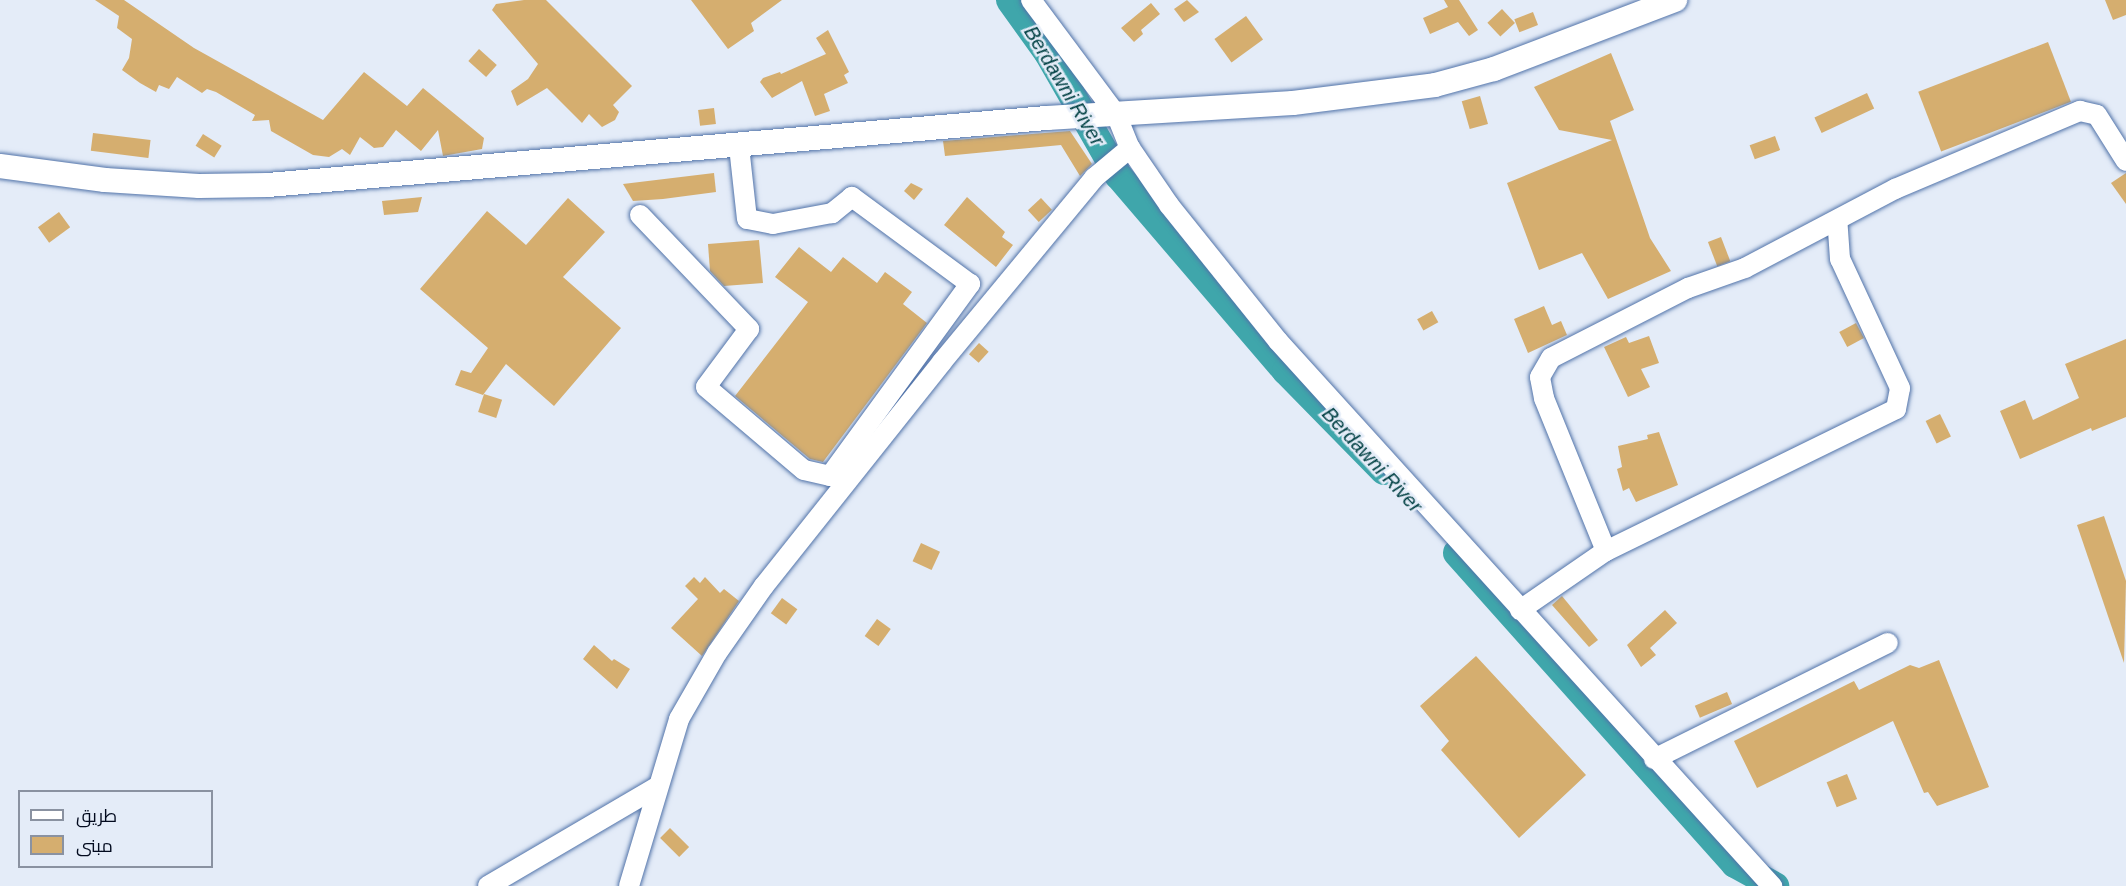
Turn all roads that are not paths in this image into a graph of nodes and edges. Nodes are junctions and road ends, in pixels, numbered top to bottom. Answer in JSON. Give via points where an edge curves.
{"nodes":[{"id":1,"x":1031,"y":0,"type":"edge"},
{"id":2,"x":1675,"y":0,"type":"edge"},
{"id":3,"x":1108,"y":115,"type":"junction"},
{"id":4,"x":740,"y":146,"type":"junction"},
{"id":5,"x":1123,"y":153,"type":"junction"},
{"id":6,"x":2126,"y":161,"type":"edge"},
{"id":7,"x":0,"y":166,"type":"edge"},
{"id":8,"x":640,"y":215,"type":"dead end"},
{"id":9,"x":1837,"y":220,"type":"junction"},
{"id":10,"x":1606,"y":551,"type":"junction"},
{"id":11,"x":1520,"y":610,"type":"junction"},
{"id":12,"x":1888,"y":643,"type":"dead end"},
{"id":13,"x":1654,"y":759,"type":"junction"},
{"id":14,"x":656,"y":788,"type":"junction"},
{"id":15,"x":488,"y":886,"type":"edge"},
{"id":16,"x":629,"y":886,"type":"edge"},
{"id":17,"x":1772,"y":886,"type":"edge"}],
"edges":[{"from":1,"to":3,"type":"street"},
{"from":2,"to":3,"type":"main road","via":[[1494,69],[1435,84],[1293,103]]},
{"from":3,"to":4,"type":"main road"},
{"from":3,"to":5,"type":"street"},
{"from":4,"to":7,"type":"main road","via":[[268,185],[117,181]]},
{"from":4,"to":8,"type":"street","via":[[747,219],[773,224],[832,213],[852,197],[970,284],[830,476],[804,470],[706,387],[749,329]]},
{"from":5,"to":11,"type":"street","via":[[1278,341]]},
{"from":5,"to":14,"type":"street","via":[[1094,178],[764,586],[690,695]]},
{"from":6,"to":9,"type":"street","via":[[2097,115],[2080,111],[1895,189]]},
{"from":9,"to":10,"type":"street","via":[[1840,259],[1900,388],[1896,409]]},
{"from":9,"to":10,"type":"street","via":[[1745,268],[1688,288],[1545,364],[1540,377],[1544,398]]},
{"from":10,"to":11,"type":"street"},
{"from":11,"to":13,"type":"street"},
{"from":12,"to":13,"type":"street"},
{"from":13,"to":17,"type":"street"},
{"from":14,"to":15,"type":"street"},
{"from":14,"to":16,"type":"street"}]}
